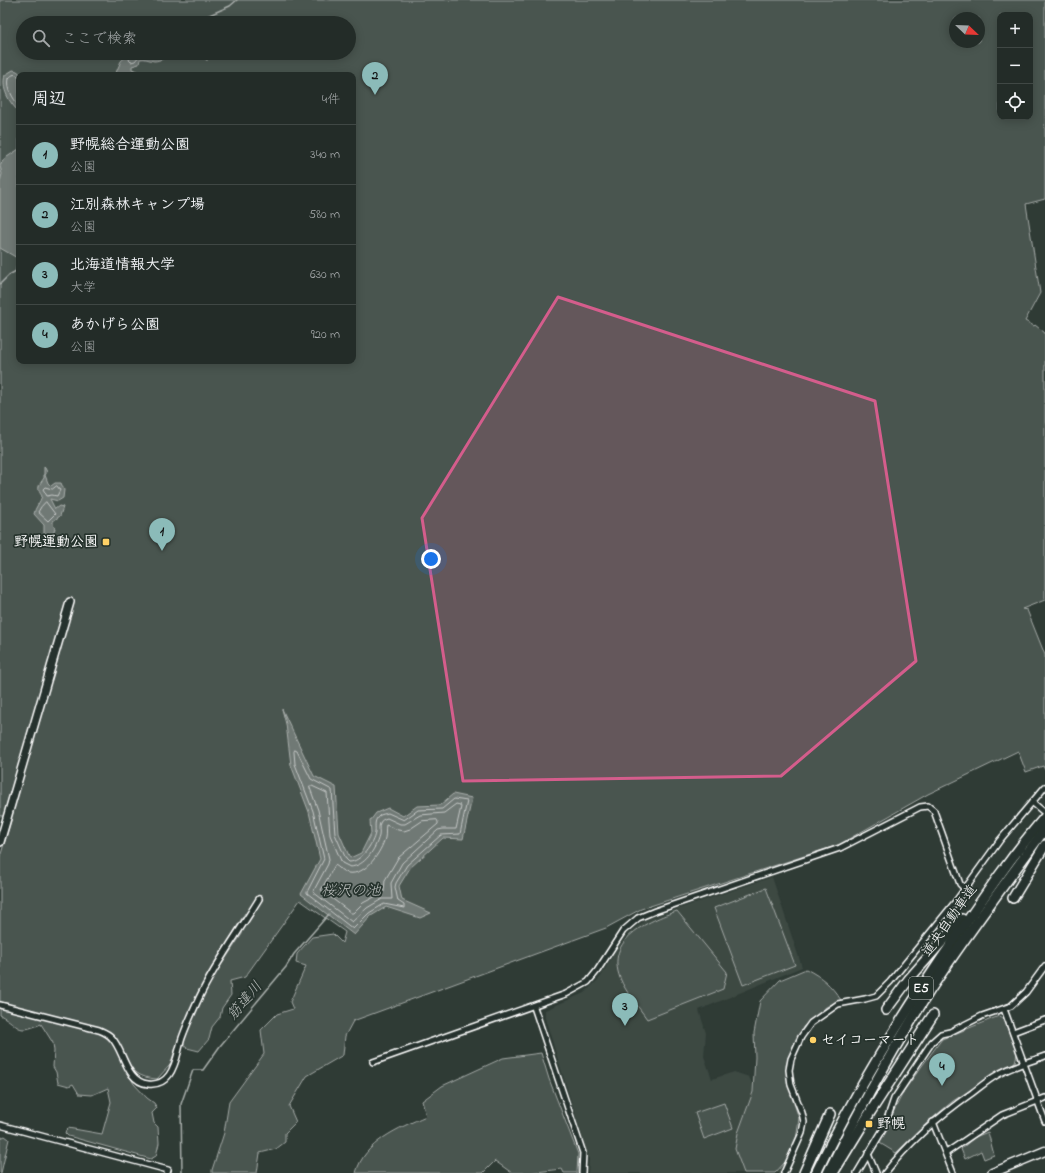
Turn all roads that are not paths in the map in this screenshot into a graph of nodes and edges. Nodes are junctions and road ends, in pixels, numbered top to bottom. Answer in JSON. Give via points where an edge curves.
{"nodes":[{"id":1,"x":70,"y":602,"type":"dead end"},
{"id":2,"x":1045,"y":787,"type":"edge"},
{"id":3,"x":1032,"y":802,"type":"junction"},
{"id":4,"x":1045,"y":813,"type":"edge"},
{"id":5,"x":1045,"y":816,"type":"edge"},
{"id":6,"x":1045,"y":829,"type":"edge"},
{"id":7,"x":0,"y":842,"type":"edge"},
{"id":8,"x":1045,"y":845,"type":"edge"},
{"id":9,"x":964,"y":889,"type":"junction"},
{"id":10,"x":984,"y":896,"type":"junction"},
{"id":11,"x":1013,"y":898,"type":"dead end"},
{"id":12,"x":259,"y":899,"type":"dead end"},
{"id":13,"x":1045,"y":966,"type":"edge"},
{"id":14,"x":0,"y":1005,"type":"edge"},
{"id":15,"x":534,"y":1006,"type":"junction"},
{"id":16,"x":1004,"y":1008,"type":"junction"},
{"id":17,"x":886,"y":1010,"type":"dead end"},
{"id":18,"x":933,"y":1016,"type":"dead end"},
{"id":19,"x":1045,"y":1020,"type":"edge"},
{"id":20,"x":1013,"y":1032,"type":"junction"},
{"id":21,"x":1045,"y":1056,"type":"edge"},
{"id":22,"x":373,"y":1062,"type":"dead end"},
{"id":23,"x":1024,"y":1064,"type":"junction"},
{"id":24,"x":1045,"y":1098,"type":"edge"},
{"id":25,"x":1038,"y":1101,"type":"junction"},
{"id":26,"x":830,"y":1114,"type":"dead end"},
{"id":27,"x":1045,"y":1121,"type":"edge"},
{"id":28,"x":933,"y":1122,"type":"junction"},
{"id":29,"x":0,"y":1125,"type":"edge"},
{"id":30,"x":1045,"y":1151,"type":"edge"},
{"id":31,"x":946,"y":1153,"type":"junction"},
{"id":32,"x":868,"y":1154,"type":"junction"},
{"id":33,"x":167,"y":1173,"type":"edge"},
{"id":34,"x":582,"y":1173,"type":"edge"},
{"id":35,"x":784,"y":1173,"type":"edge"},
{"id":36,"x":804,"y":1173,"type":"edge"},
{"id":37,"x":816,"y":1173,"type":"edge"},
{"id":38,"x":828,"y":1173,"type":"edge"},
{"id":39,"x":833,"y":1173,"type":"edge"},
{"id":40,"x":857,"y":1173,"type":"edge"},
{"id":41,"x":876,"y":1173,"type":"edge"},
{"id":42,"x":885,"y":1173,"type":"edge"},
{"id":43,"x":953,"y":1173,"type":"edge"},
{"id":44,"x":992,"y":1173,"type":"edge"}],
"edges":[{"from":1,"to":7,"type":"main road"},
{"from":2,"to":3,"type":"street"},
{"from":3,"to":4,"type":"street"},
{"from":3,"to":9,"type":"street"},
{"from":5,"to":10,"type":"highway","name":"道央自動車道","number":"E5"},
{"from":6,"to":38,"type":"highway","name":"道央自動車道","number":"E5","via":[[930,990],[874,1085]]},
{"from":8,"to":11,"type":"highway"},
{"from":9,"to":15,"type":"street","via":[[934,811],[928,806],[920,807],[840,848],[638,918],[623,931],[588,982],[566,994]]},
{"from":9,"to":35,"type":"street","via":[[876,996],[838,1004],[811,1023],[801,1036],[789,1070],[791,1085],[804,1122],[802,1133]]},
{"from":10,"to":17,"type":"highway","via":[[909,979]]},
{"from":10,"to":37,"type":"highway","name":"道央自動車道","number":"E5","via":[[922,986],[874,1064]]},
{"from":12,"to":14,"type":"street","via":[[199,998],[182,1038],[173,1068],[161,1083],[148,1084],[134,1077],[112,1037],[100,1030]]},
{"from":13,"to":16,"type":"street","via":[[1026,992],[1011,1006]]},
{"from":15,"to":22,"type":"street"},
{"from":15,"to":34,"type":"street","via":[[583,1153]]},
{"from":16,"to":20,"type":"street"},
{"from":16,"to":32,"type":"street","via":[[941,1034],[932,1042],[894,1099],[884,1128]]},
{"from":18,"to":39,"type":"highway"},
{"from":19,"to":20,"type":"street"},
{"from":20,"to":23,"type":"street"},
{"from":21,"to":23,"type":"street"},
{"from":23,"to":25,"type":"street"},
{"from":23,"to":28,"type":"street","via":[[997,1075]]},
{"from":24,"to":25,"type":"street"},
{"from":25,"to":27,"type":"street"},
{"from":25,"to":31,"type":"street","via":[[1002,1115]]},
{"from":26,"to":36,"type":"highway"},
{"from":28,"to":31,"type":"street"},
{"from":28,"to":42,"type":"street","via":[[898,1156]]},
{"from":29,"to":33,"type":"street","via":[[168,1170]]},
{"from":30,"to":44,"type":"main road"},
{"from":31,"to":43,"type":"street"},
{"from":32,"to":40,"type":"street"},
{"from":32,"to":41,"type":"street"}]}
